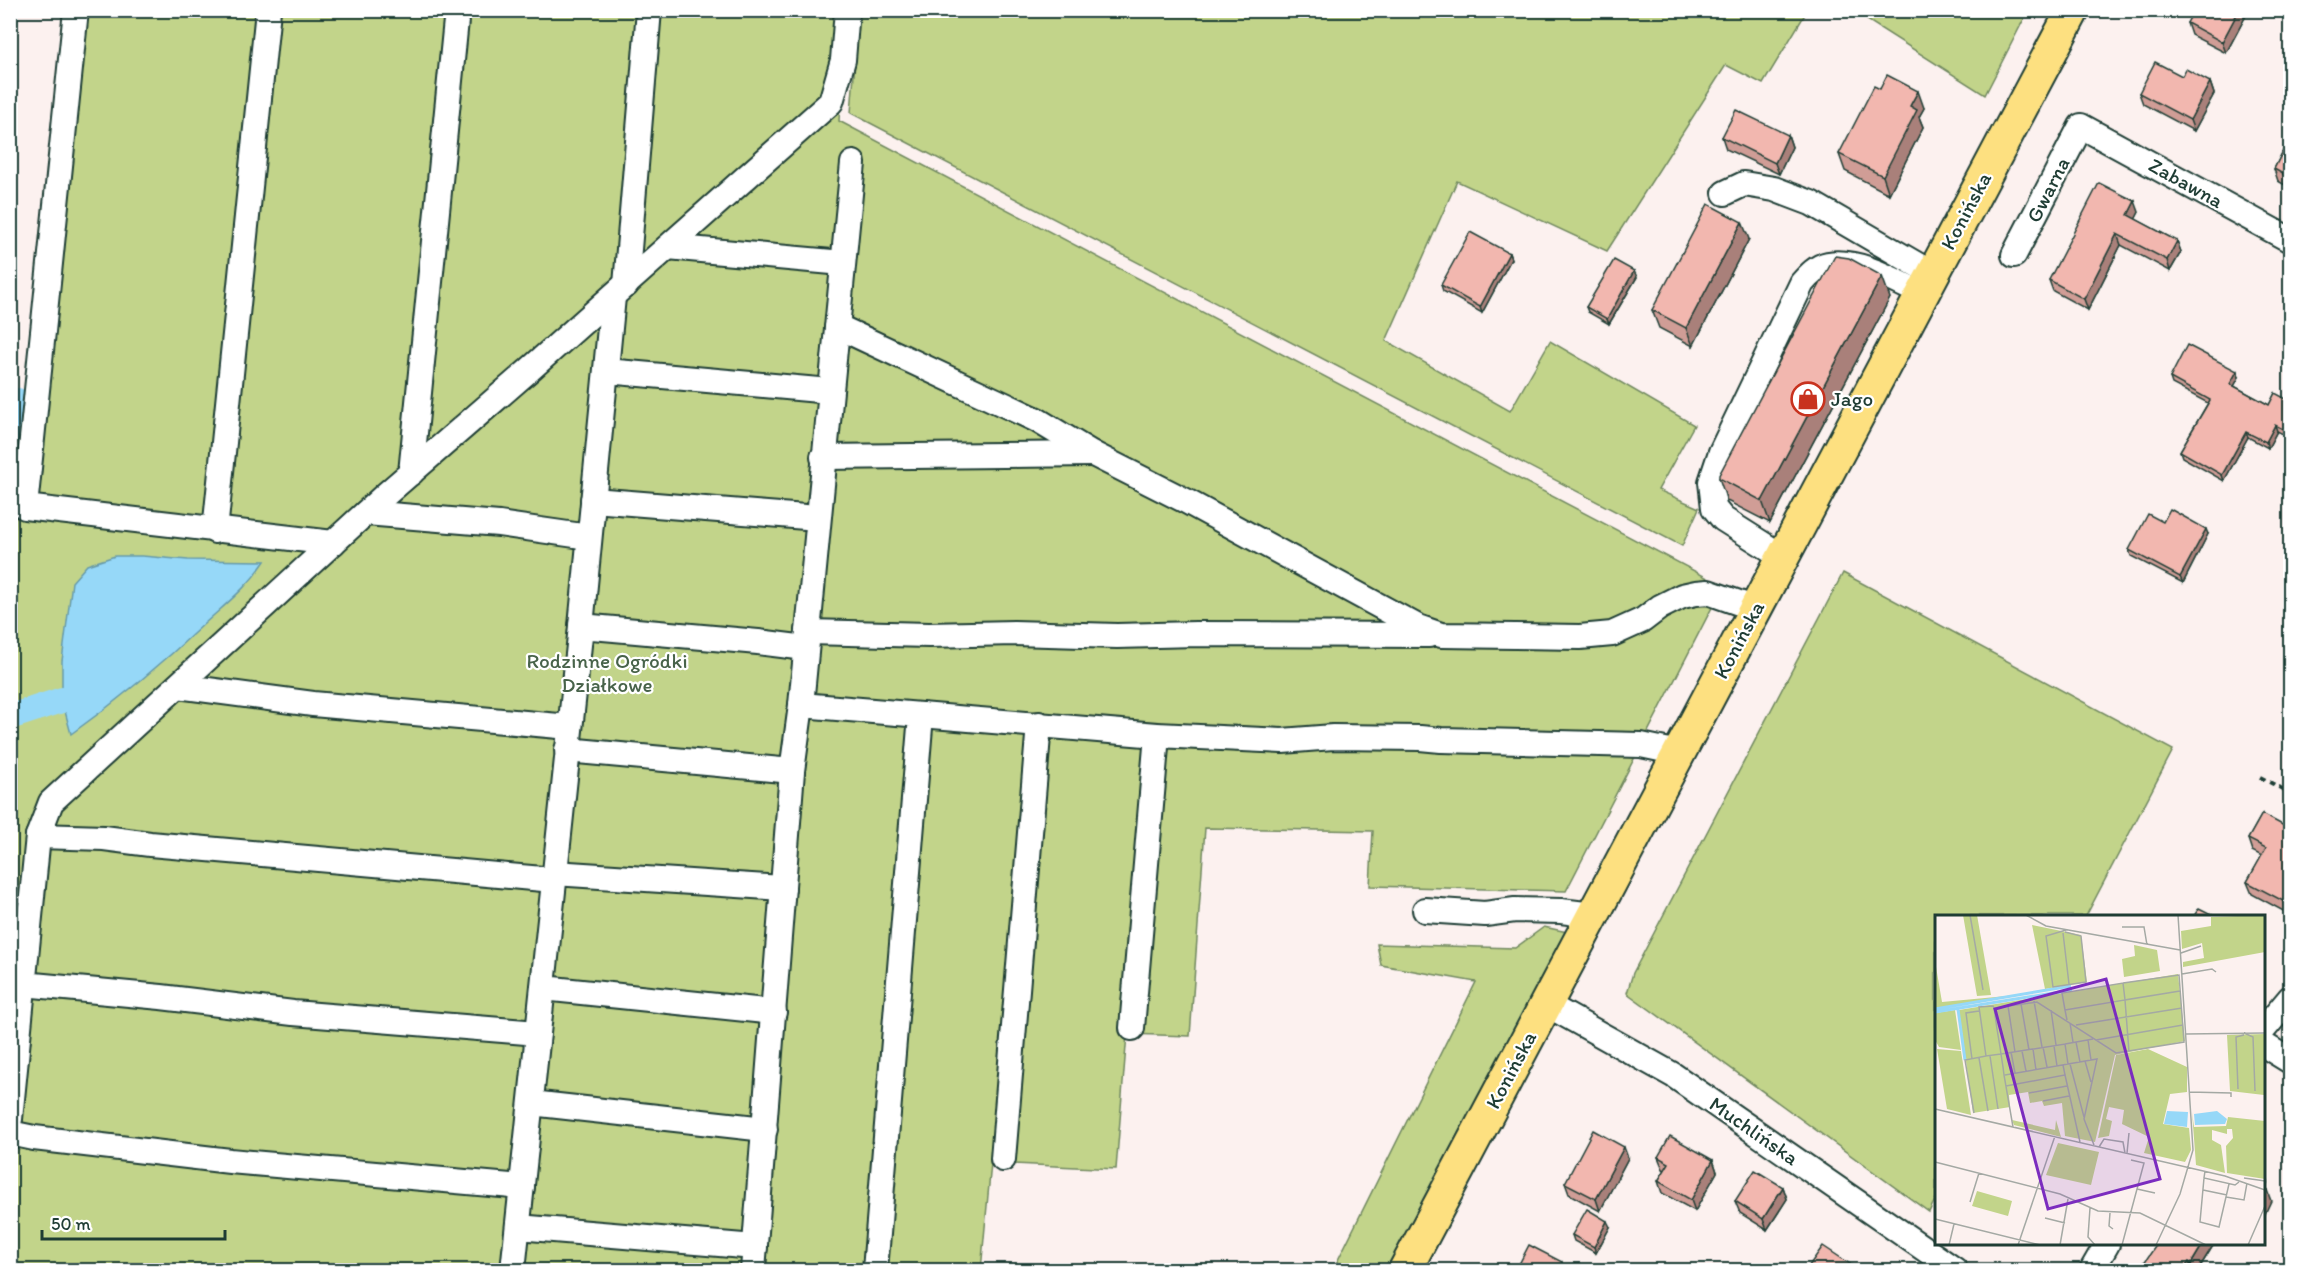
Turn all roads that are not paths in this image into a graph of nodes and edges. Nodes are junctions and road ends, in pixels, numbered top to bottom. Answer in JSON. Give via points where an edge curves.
{"nodes":[{"id":1,"x":76,"y":10,"type":"edge"},
{"id":2,"x":268,"y":10,"type":"edge"},
{"id":3,"x":457,"y":10,"type":"edge"},
{"id":4,"x":650,"y":10,"type":"edge"},
{"id":5,"x":847,"y":10,"type":"edge"},
{"id":6,"x":2073,"y":10,"type":"edge"},
{"id":7,"x":2081,"y":126,"type":"joint"},
{"id":8,"x":853,"y":163,"type":"dead end"},
{"id":9,"x":1725,"y":194,"type":"dead end"},
{"id":10,"x":2290,"y":240,"type":"edge"},
{"id":11,"x":668,"y":247,"type":"junction"},
{"id":12,"x":2014,"y":255,"type":"dead end"},
{"id":13,"x":843,"y":263,"type":"junction"},
{"id":14,"x":1928,"y":284,"type":"junction"},
{"id":15,"x":619,"y":291,"type":"junction"},
{"id":16,"x":837,"y":328,"type":"junction"},
{"id":17,"x":606,"y":371,"type":"junction"},
{"id":18,"x":830,"y":391,"type":"junction"},
{"id":19,"x":1093,"y":454,"type":"junction"},
{"id":20,"x":823,"y":457,"type":"junction"},
{"id":21,"x":411,"y":473,"type":"junction"},
{"id":22,"x":593,"y":501,"type":"junction"},
{"id":23,"x":366,"y":513,"type":"junction"},
{"id":24,"x":818,"y":518,"type":"junction"},
{"id":25,"x":215,"y":531,"type":"junction"},
{"id":26,"x":590,"y":537,"type":"junction"},
{"id":27,"x":333,"y":543,"type":"junction"},
{"id":28,"x":1783,"y":557,"type":"junction"},
{"id":29,"x":1756,"y":609,"type":"junction"},
{"id":30,"x":581,"y":626,"type":"junction"},
{"id":31,"x":1442,"y":635,"type":"junction"},
{"id":32,"x":807,"y":640,"type":"junction"},
{"id":33,"x":178,"y":686,"type":"junction"},
{"id":34,"x":801,"y":705,"type":"junction"},
{"id":35,"x":921,"y":715,"type":"junction"},
{"id":36,"x":1039,"y":724,"type":"junction"},
{"id":37,"x":1157,"y":735,"type":"junction"},
{"id":38,"x":569,"y":738,"type":"junction"},
{"id":39,"x":1679,"y":753,"type":"junction"},
{"id":40,"x":792,"y":771,"type":"junction"},
{"id":41,"x":38,"y":836,"type":"junction"},
{"id":42,"x":554,"y":877,"type":"junction"},
{"id":43,"x":783,"y":888,"type":"junction"},
{"id":44,"x":1425,"y":910,"type":"dead end"},
{"id":45,"x":1593,"y":915,"type":"junction"},
{"id":46,"x":23,"y":984,"type":"junction"},
{"id":47,"x":543,"y":988,"type":"junction"},
{"id":48,"x":2290,"y":998,"type":"edge"},
{"id":49,"x":1546,"y":1005,"type":"junction"},
{"id":50,"x":774,"y":1012,"type":"junction"},
{"id":51,"x":1132,"y":1028,"type":"dead end"},
{"id":52,"x":2265,"y":1028,"type":"edge"},
{"id":53,"x":538,"y":1033,"type":"junction"},
{"id":54,"x":2265,"y":1046,"type":"edge"},
{"id":55,"x":2290,"y":1061,"type":"edge"},
{"id":56,"x":531,"y":1103,"type":"junction"},
{"id":57,"x":10,"y":1119,"type":"edge"},
{"id":58,"x":765,"y":1129,"type":"junction"},
{"id":59,"x":10,"y":1133,"type":"edge"},
{"id":60,"x":1003,"y":1159,"type":"dead end"},
{"id":61,"x":522,"y":1187,"type":"junction"},
{"id":62,"x":518,"y":1227,"type":"junction"},
{"id":63,"x":2107,"y":1245,"type":"edge"},
{"id":64,"x":754,"y":1259,"type":"edge"},
{"id":65,"x":513,"y":1270,"type":"edge"},
{"id":66,"x":874,"y":1270,"type":"edge"},
{"id":67,"x":1405,"y":1270,"type":"edge"},
{"id":68,"x":1955,"y":1270,"type":"edge"},
{"id":69,"x":2092,"y":1270,"type":"edge"}],
"edges":[{"from":1,"to":25,"type":"street","via":[[25,507]]},
{"from":2,"to":25,"type":"street"},
{"from":3,"to":21,"type":"street"},
{"from":4,"to":15,"type":"street"},
{"from":5,"to":11,"type":"street","via":[[843,60],[831,102]]},
{"from":6,"to":14,"type":"main road","name":"Konińska"},
{"from":7,"to":10,"type":"street","name":"Zabawna"},
{"from":7,"to":12,"type":"street","name":"Gwarna"},
{"from":8,"to":13,"type":"street"},
{"from":9,"to":14,"type":"street","via":[[1744,184],[1774,189],[1811,203]]},
{"from":11,"to":13,"type":"street"},
{"from":11,"to":15,"type":"street"},
{"from":13,"to":16,"type":"street"},
{"from":14,"to":28,"type":"main road","name":"Konińska"},
{"from":14,"to":28,"type":"street","via":[[1828,264],[1816,269],[1802,283],[1721,452],[1712,482],[1714,508],[1723,519]]},
{"from":15,"to":17,"type":"street"},
{"from":15,"to":21,"type":"street"},
{"from":16,"to":18,"type":"street"},
{"from":16,"to":19,"type":"street","via":[[1037,420]]},
{"from":17,"to":18,"type":"street"},
{"from":17,"to":22,"type":"street"},
{"from":18,"to":20,"type":"street"},
{"from":19,"to":20,"type":"street"},
{"from":19,"to":31,"type":"street","via":[[1418,627]]},
{"from":20,"to":24,"type":"street"},
{"from":21,"to":23,"type":"street"},
{"from":22,"to":24,"type":"street"},
{"from":22,"to":26,"type":"street"},
{"from":23,"to":26,"type":"street","via":[[500,524]]},
{"from":23,"to":27,"type":"street"},
{"from":24,"to":32,"type":"street"},
{"from":25,"to":27,"type":"street"},
{"from":26,"to":30,"type":"street"},
{"from":27,"to":33,"type":"street"},
{"from":28,"to":29,"type":"main road","name":"Konińska"},
{"from":29,"to":31,"type":"street","via":[[1708,592],[1682,596],[1612,634]]},
{"from":29,"to":39,"type":"main road","name":"Konińska"},
{"from":30,"to":32,"type":"street","via":[[747,640]]},
{"from":30,"to":38,"type":"street"},
{"from":31,"to":32,"type":"street","via":[[1024,633],[854,635]]},
{"from":32,"to":34,"type":"street"},
{"from":33,"to":38,"type":"street"},
{"from":33,"to":41,"type":"street","via":[[51,802]]},
{"from":34,"to":35,"type":"street"},
{"from":34,"to":40,"type":"street"},
{"from":35,"to":36,"type":"street"},
{"from":35,"to":66,"type":"street"},
{"from":36,"to":37,"type":"street"},
{"from":36,"to":60,"type":"street"},
{"from":37,"to":39,"type":"street","via":[[1282,741],[1333,737],[1641,745]]},
{"from":37,"to":51,"type":"street"},
{"from":38,"to":40,"type":"street"},
{"from":38,"to":42,"type":"street"},
{"from":39,"to":45,"type":"main road","name":"Konińska"},
{"from":40,"to":43,"type":"street"},
{"from":41,"to":42,"type":"street","via":[[104,838]]},
{"from":41,"to":46,"type":"street"},
{"from":42,"to":43,"type":"street"},
{"from":42,"to":47,"type":"street"},
{"from":43,"to":50,"type":"street"},
{"from":44,"to":45,"type":"street","via":[[1485,914],[1561,911]]},
{"from":45,"to":49,"type":"main road","name":"Konińska"},
{"from":46,"to":53,"type":"street","via":[[293,1013]]},
{"from":46,"to":57,"type":"street"},
{"from":47,"to":50,"type":"street"},
{"from":47,"to":53,"type":"street"},
{"from":48,"to":52,"type":"street"},
{"from":49,"to":67,"type":"main road","name":"Konińska"},
{"from":49,"to":68,"type":"street","name":"Muchlińska","via":[[1672,1075]]},
{"from":50,"to":58,"type":"street"},
{"from":53,"to":56,"type":"street"},
{"from":54,"to":55,"type":"street"},
{"from":56,"to":58,"type":"street"},
{"from":56,"to":61,"type":"street"},
{"from":58,"to":64,"type":"street"},
{"from":59,"to":61,"type":"street","via":[[230,1161]]},
{"from":61,"to":62,"type":"street"},
{"from":62,"to":64,"type":"street"},
{"from":62,"to":65,"type":"street"},
{"from":63,"to":69,"type":"street"}]}
